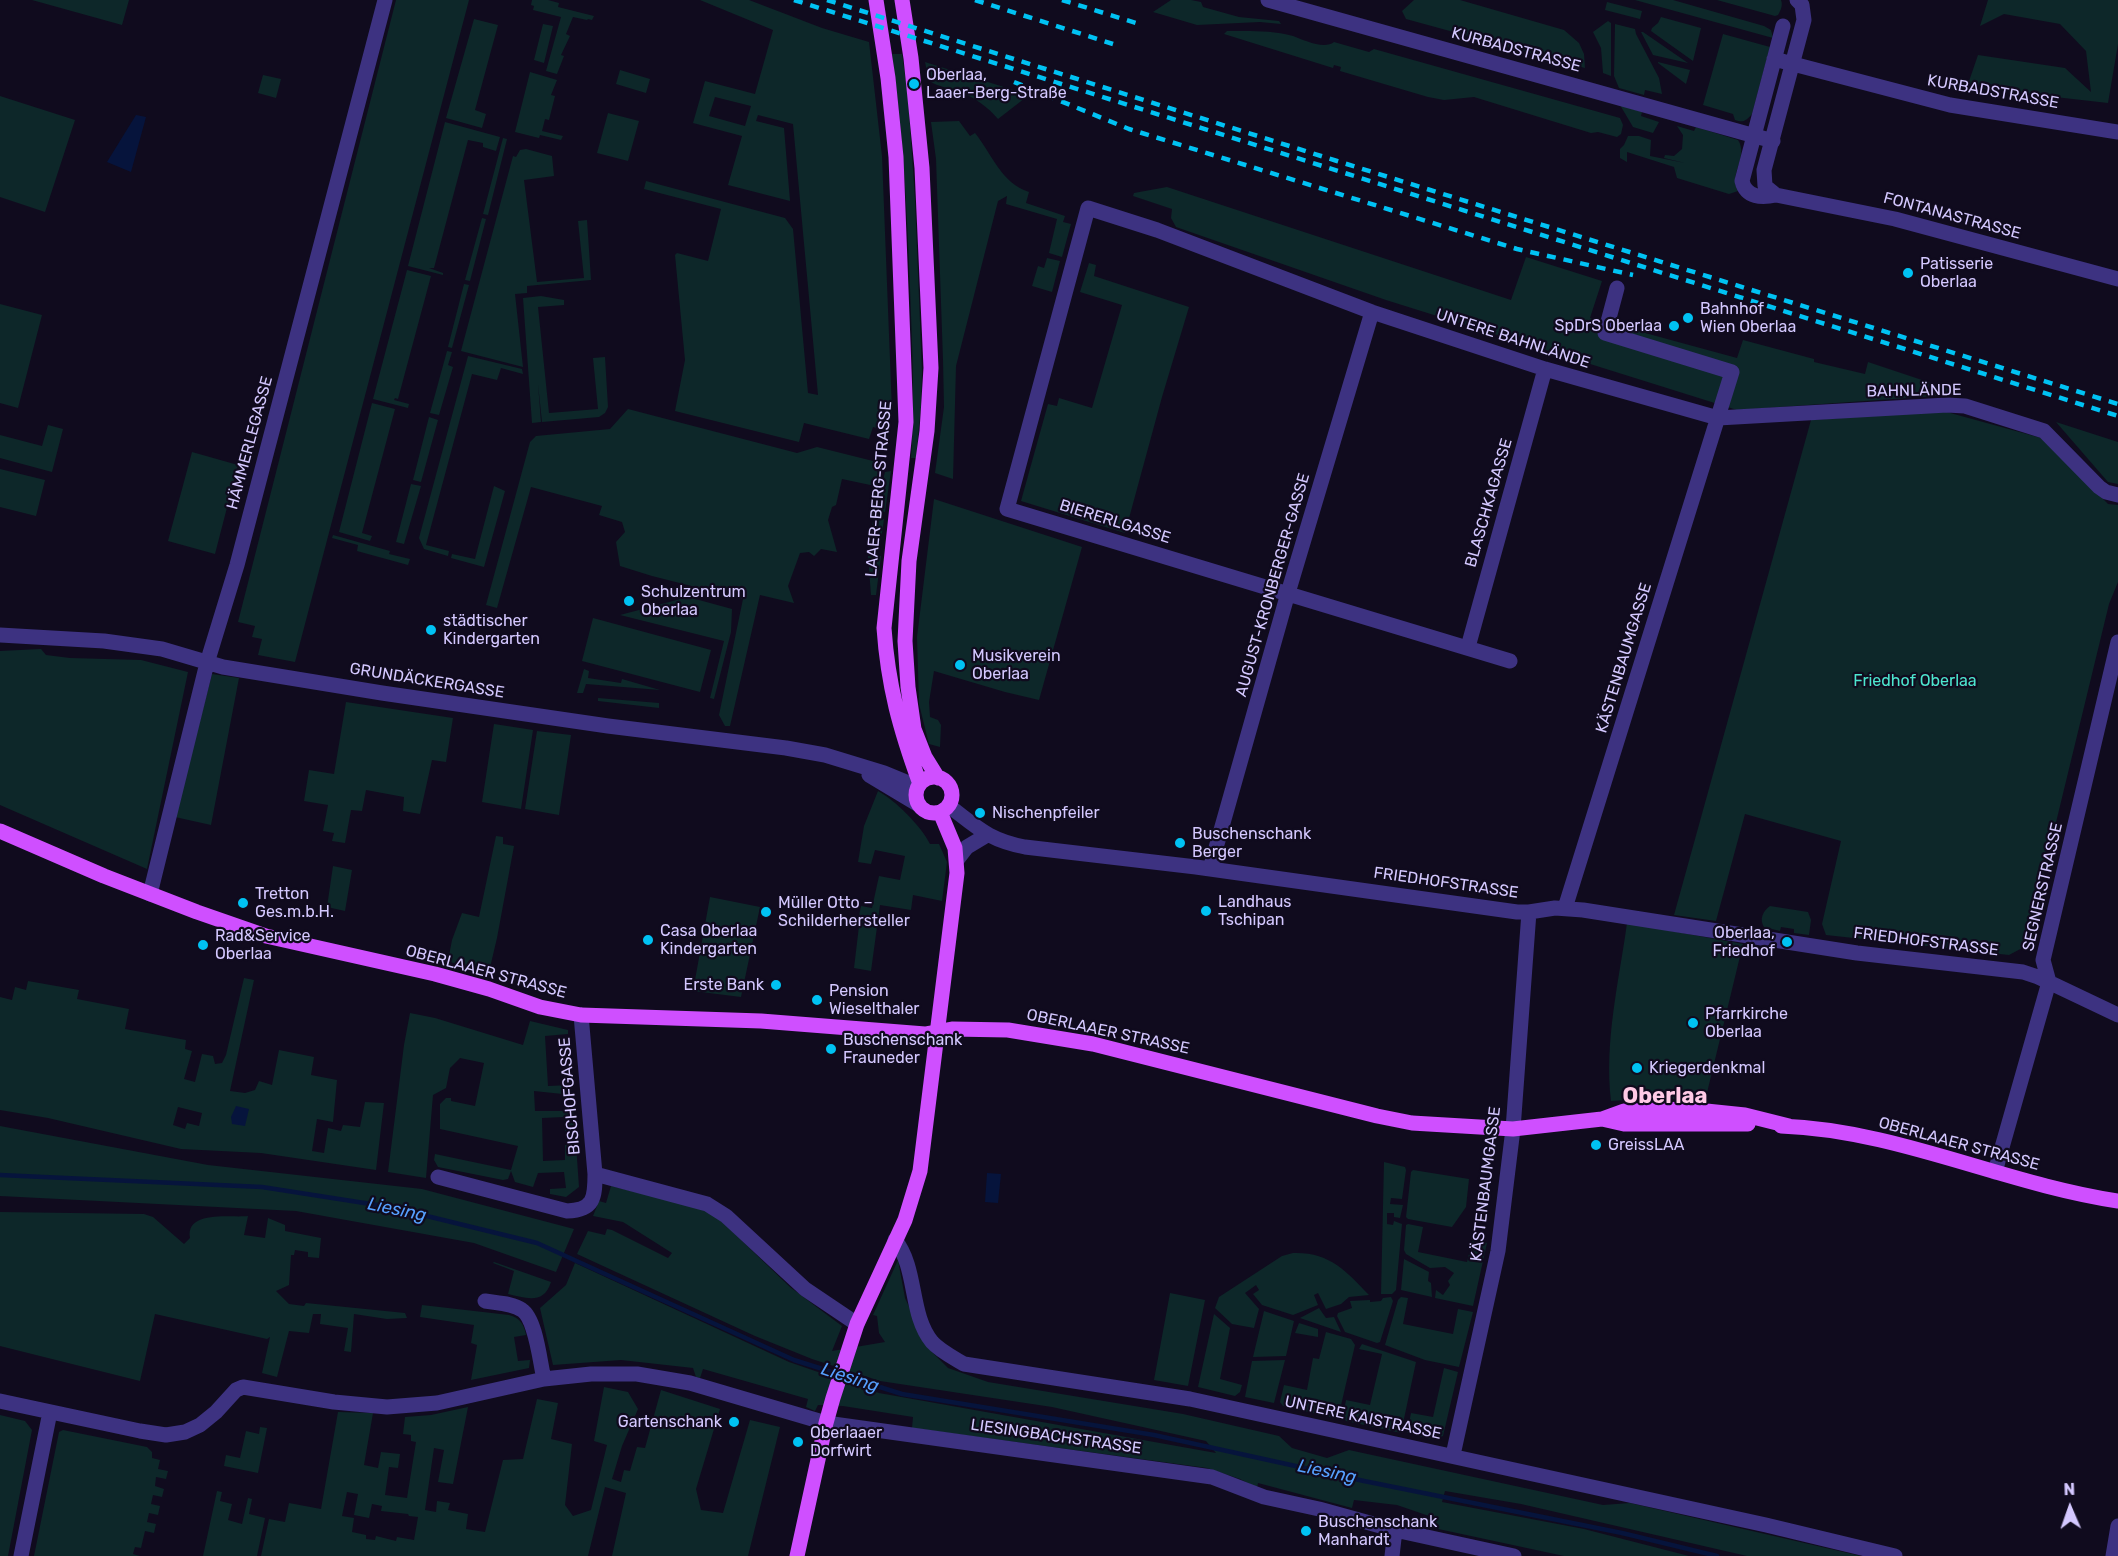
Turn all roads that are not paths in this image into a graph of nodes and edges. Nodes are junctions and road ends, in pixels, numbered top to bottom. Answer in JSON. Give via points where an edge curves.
{"nodes":[{"id":1,"x":385,"y":0,"type":"edge"},
{"id":2,"x":876,"y":0,"type":"edge"},
{"id":3,"x":902,"y":0,"type":"edge"},
{"id":4,"x":1268,"y":0,"type":"edge"},
{"id":5,"x":1797,"y":0,"type":"edge"},
{"id":6,"x":1783,"y":26,"type":"dead end"},
{"id":7,"x":1774,"y":59,"type":"junction"},
{"id":8,"x":1793,"y":65,"type":"junction"},
{"id":9,"x":2118,"y":132,"type":"edge"},
{"id":10,"x":1754,"y":136,"type":"junction"},
{"id":11,"x":1773,"y":141,"type":"junction"},
{"id":12,"x":1776,"y":195,"type":"junction"},
{"id":13,"x":1088,"y":208,"type":"joint"},
{"id":14,"x":2118,"y":279,"type":"edge"},
{"id":15,"x":1617,"y":288,"type":"dead end"},
{"id":16,"x":1372,"y":312,"type":"junction"},
{"id":17,"x":1545,"y":369,"type":"junction"},
{"id":18,"x":1718,"y":418,"type":"junction"},
{"id":19,"x":2118,"y":495,"type":"edge"},
{"id":20,"x":1288,"y":593,"type":"junction"},
{"id":21,"x":0,"y":635,"type":"edge"},
{"id":22,"x":2118,"y":642,"type":"edge"},
{"id":23,"x":1468,"y":647,"type":"junction"},
{"id":24,"x":1510,"y":661,"type":"dead end"},
{"id":25,"x":207,"y":663,"type":"junction"},
{"id":26,"x":911,"y":759,"type":"junction"},
{"id":27,"x":849,"y":763,"type":"junction"},
{"id":28,"x":884,"y":773,"type":"junction"},
{"id":29,"x":938,"y":778,"type":"junction"},
{"id":30,"x":919,"y":785,"type":"junction"},
{"id":31,"x":918,"y":805,"type":"junction"},
{"id":32,"x":944,"y":809,"type":"junction"},
{"id":33,"x":0,"y":831,"type":"edge"},
{"id":34,"x":987,"y":835,"type":"junction"},
{"id":35,"x":957,"y":860,"type":"junction"},
{"id":36,"x":1210,"y":868,"type":"junction"},
{"id":37,"x":150,"y":894,"type":"junction"},
{"id":38,"x":1565,"y":908,"type":"junction"},
{"id":39,"x":1529,"y":912,"type":"junction"},
{"id":40,"x":2049,"y":982,"type":"junction"},
{"id":41,"x":581,"y":1015,"type":"junction"},
{"id":42,"x":2118,"y":1015,"type":"edge"},
{"id":43,"x":939,"y":1031,"type":"junction"},
{"id":44,"x":1513,"y":1129,"type":"junction"},
{"id":45,"x":1995,"y":1172,"type":"junction"},
{"id":46,"x":595,"y":1174,"type":"junction"},
{"id":47,"x":438,"y":1177,"type":"dead end"},
{"id":48,"x":2118,"y":1201,"type":"edge"},
{"id":49,"x":895,"y":1240,"type":"junction"},
{"id":50,"x":485,"y":1301,"type":"dead end"},
{"id":51,"x":857,"y":1324,"type":"junction"},
{"id":52,"x":544,"y":1379,"type":"junction"},
{"id":53,"x":0,"y":1401,"type":"edge"},
{"id":54,"x":50,"y":1412,"type":"junction"},
{"id":55,"x":826,"y":1423,"type":"junction"},
{"id":56,"x":1453,"y":1455,"type":"junction"},
{"id":57,"x":2118,"y":1526,"type":"edge"},
{"id":58,"x":1395,"y":1530,"type":"junction"},
{"id":59,"x":21,"y":1556,"type":"edge"},
{"id":60,"x":797,"y":1556,"type":"edge"},
{"id":61,"x":1392,"y":1556,"type":"edge"},
{"id":62,"x":1514,"y":1556,"type":"edge"},
{"id":63,"x":1895,"y":1556,"type":"edge"},
{"id":64,"x":2113,"y":1556,"type":"edge"}],
"edges":[{"from":1,"to":25,"type":"street","name":"HÄMMERLEGASSE","via":[[237,565]]},
{"from":2,"to":26,"type":"main road","name":"LAAER-BERG-STRASSE","via":[[896,157],[906,422],[884,628],[894,706]]},
{"from":3,"to":29,"type":"main road","via":[[922,168],[931,368],[927,430],[909,561],[908,687],[914,729]]},
{"from":4,"to":10,"type":"street","name":"KURBADSTRASSE"},
{"from":5,"to":8,"type":"street","via":[[1802,5],[1804,20]]},
{"from":6,"to":7,"type":"street"},
{"from":7,"to":8,"type":"street","name":"KURBADSTRASSE"},
{"from":7,"to":10,"type":"street"},
{"from":8,"to":9,"type":"street","name":"KURBADSTRASSE","via":[[1950,105]]},
{"from":8,"to":11,"type":"street"},
{"from":10,"to":11,"type":"street","name":"KURBADSTRASSE"},
{"from":10,"to":12,"type":"street","via":[[1742,180],[1744,188],[1764,197]]},
{"from":11,"to":12,"type":"street","via":[[1764,179]]},
{"from":12,"to":14,"type":"street","name":"FONTANASTRASSE","via":[[1895,219]]},
{"from":13,"to":16,"type":"street","name":"UNTERE BAHNLÄNDE","via":[[1157,230]]},
{"from":13,"to":20,"type":"street","name":"BIERERLGASSE","via":[[1008,508]]},
{"from":15,"to":18,"type":"street","via":[[1605,333],[1732,372]]},
{"from":16,"to":17,"type":"street","name":"UNTERE BAHNLÄNDE"},
{"from":16,"to":20,"type":"street","name":"AUGUST-KRONBERGER-GASSE"},
{"from":17,"to":18,"type":"street","name":"UNTERE BAHNLÄNDE"},
{"from":17,"to":23,"type":"street","name":"BLASCHKAGASSE"},
{"from":18,"to":19,"type":"street","name":"BAHNLÄNDE","via":[[1965,406],[2044,431],[2099,487]]},
{"from":18,"to":38,"type":"street","name":"KÄSTENBAUMGASSE"},
{"from":20,"to":23,"type":"street","name":"BIERERLGASSE"},
{"from":20,"to":36,"type":"street","name":"AUGUST-KRONBERGER-GASSE"},
{"from":21,"to":25,"type":"street","name":"GRUNDÄCKERGASSE","via":[[104,640],[162,649]]},
{"from":22,"to":40,"type":"street","name":"SEGNERSTRASSE","via":[[2043,960]]},
{"from":23,"to":24,"type":"street","name":"BIERERLGASSE"},
{"from":25,"to":27,"type":"street","name":"GRUNDÄCKERGASSE","via":[[542,717],[786,748]]},
{"from":25,"to":37,"type":"street","name":"HÄMMERLEGASSE"},
{"from":26,"to":28,"type":"street","via":[[905,769]]},
{"from":26,"to":30,"type":"main road","name":"LAAER-BERG-STRASSE"},
{"from":27,"to":28,"type":"street","name":"GRUNDÄCKERGASSE"},
{"from":27,"to":31,"type":"street","name":"GRUNDÄCKERGASSE"},
{"from":28,"to":30,"type":"street","name":"GRUNDÄCKERGASSE"},
{"from":29,"to":30,"type":"main road","via":[[932,777]]},
{"from":29,"to":32,"type":"main road","via":[[952,790],[951,801]]},
{"from":30,"to":31,"type":"main road"},
{"from":31,"to":32,"type":"main road","via":[[932,813]]},
{"from":32,"to":34,"type":"street","name":"FRIEDHOFSTRASSE"},
{"from":32,"to":35,"type":"main road"},
{"from":33,"to":37,"type":"main road","name":"OBERLAAER STRASSE"},
{"from":34,"to":35,"type":"street","via":[[967,847]]},
{"from":34,"to":36,"type":"street","name":"FRIEDHOFSTRASSE","via":[[1025,847]]},
{"from":35,"to":43,"type":"main road"},
{"from":36,"to":39,"type":"street","name":"FRIEDHOFSTRASSE"},
{"from":37,"to":41,"type":"main road","name":"OBERLAAER STRASSE","via":[[267,936],[435,974],[540,1007]]},
{"from":38,"to":39,"type":"street","name":"FRIEDHOFSTRASSE"},
{"from":38,"to":40,"type":"street","name":"FRIEDHOFSTRASSE","via":[[1857,953],[2023,972]]},
{"from":39,"to":44,"type":"street","name":"KÄSTENBAUMGASSE"},
{"from":40,"to":42,"type":"street","name":"FRIEDHOFSTRASSE"},
{"from":40,"to":45,"type":"street","name":"SEGNERSTRASSE"},
{"from":41,"to":43,"type":"main road","name":"OBERLAAER STRASSE","via":[[761,1021],[925,1034]]},
{"from":41,"to":46,"type":"street","name":"BISCHOFGASSE"},
{"from":43,"to":44,"type":"main road","name":"OBERLAAER STRASSE","via":[[1008,1029],[1093,1044],[1412,1123]]},
{"from":43,"to":49,"type":"main road","via":[[920,1171]]},
{"from":44,"to":45,"type":"main road","name":"OBERLAAER STRASSE","via":[[1602,1119],[1624,1124],[1789,1126],[1899,1145]]},
{"from":44,"to":56,"type":"street","name":"KÄSTENBAUMGASSE","via":[[1498,1251]]},
{"from":45,"to":48,"type":"main road","name":"OBERLAAER STRASSE"},
{"from":46,"to":47,"type":"street","via":[[595,1193],[587,1207],[578,1211]]},
{"from":46,"to":51,"type":"street","via":[[707,1204],[726,1216],[804,1289]]},
{"from":49,"to":51,"type":"main road"},
{"from":49,"to":56,"type":"street","name":"UNTERE KAISTRASSE","via":[[904,1252],[922,1324],[933,1344],[964,1364],[1190,1399]]},
{"from":50,"to":52,"type":"street","via":[[506,1304],[530,1318]]},
{"from":51,"to":55,"type":"main road"},
{"from":52,"to":54,"type":"street","name":"LIESINGBACHSTRASSE","via":[[437,1403],[387,1407],[239,1388],[200,1425],[166,1435]]},
{"from":52,"to":55,"type":"street","name":"LIESINGBACHSTRASSE","via":[[637,1374],[690,1383]]},
{"from":53,"to":54,"type":"street"},
{"from":54,"to":59,"type":"street"},
{"from":55,"to":58,"type":"street","name":"LIESINGBACHSTRASSE","via":[[1212,1477],[1264,1497]]},
{"from":55,"to":60,"type":"main road"},
{"from":56,"to":63,"type":"street","name":"UNTERE KAISTRASSE"},
{"from":57,"to":64,"type":"street"},
{"from":58,"to":61,"type":"street"},
{"from":58,"to":62,"type":"street","name":"LIESINGBACHSTRASSE"}]}
